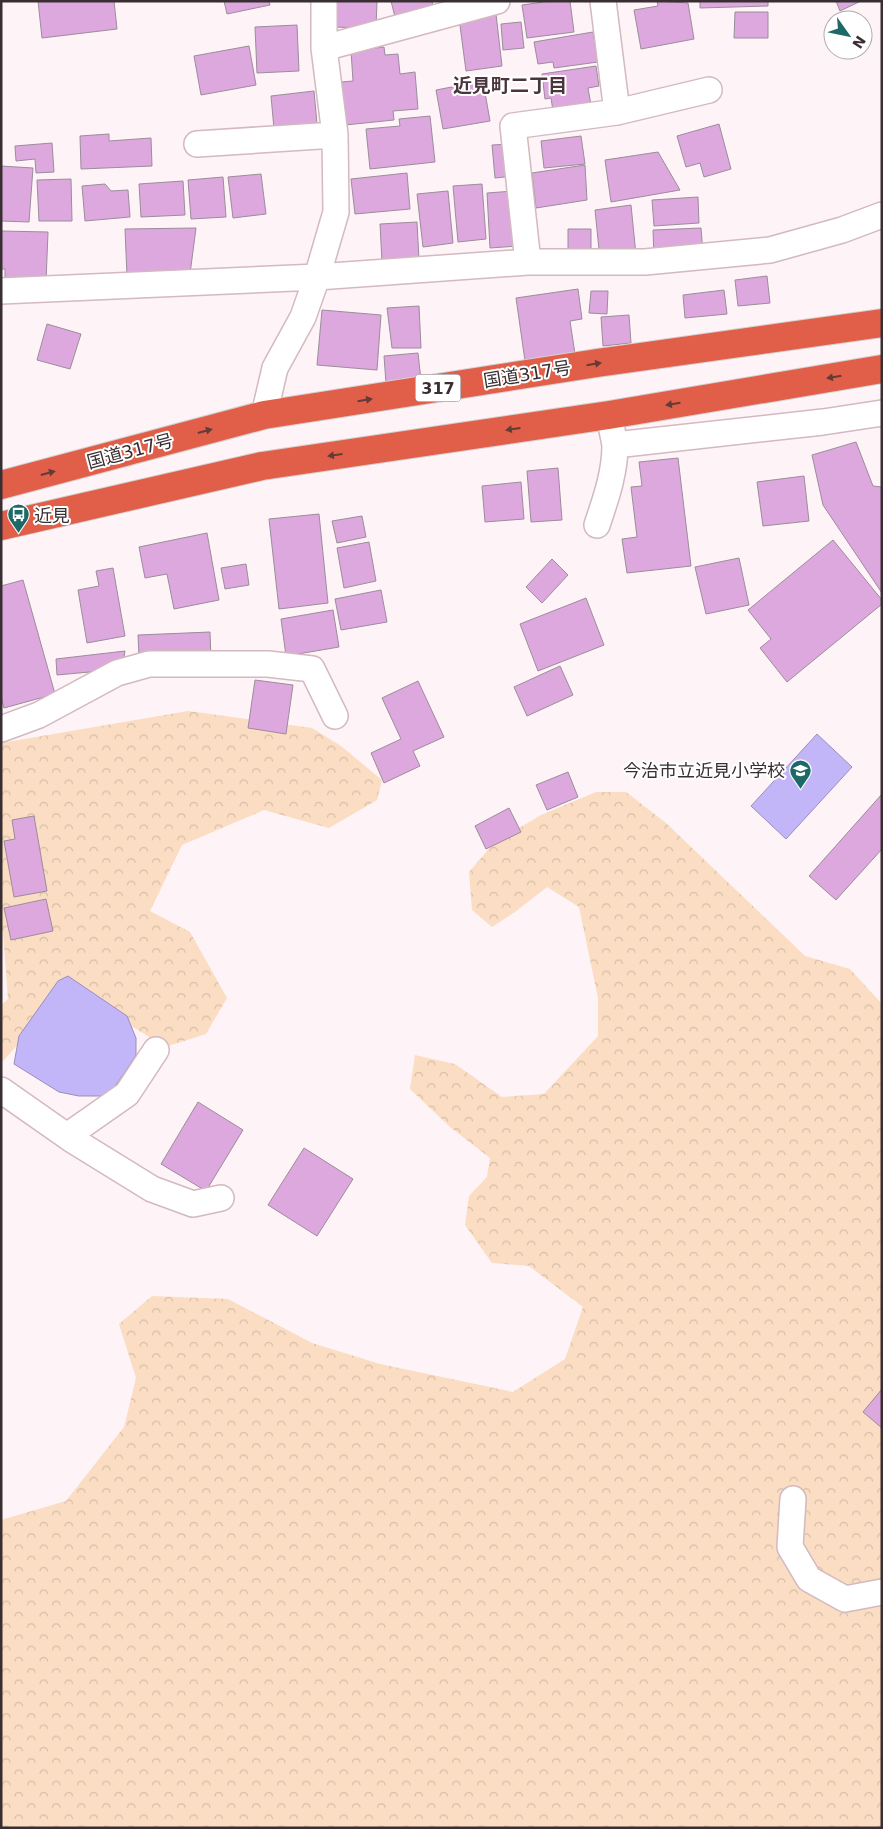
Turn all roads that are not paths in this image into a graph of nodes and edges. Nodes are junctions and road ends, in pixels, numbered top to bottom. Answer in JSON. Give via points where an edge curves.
{"nodes":[{"id":1,"x":324,"y":1,"type":"edge"},
{"id":2,"x":497,"y":1,"type":"edge"},
{"id":3,"x":603,"y":1,"type":"edge"},
{"id":4,"x":324,"y":48,"type":"junction"},
{"id":5,"x":710,"y":90,"type":"dead end"},
{"id":6,"x":617,"y":112,"type":"junction"},
{"id":7,"x":335,"y":135,"type":"junction"},
{"id":8,"x":197,"y":144,"type":"dead end"},
{"id":9,"x":882,"y":215,"type":"edge"},
{"id":10,"x":528,"y":262,"type":"junction"},
{"id":11,"x":317,"y":277,"type":"junction"},
{"id":12,"x":1,"y":291,"type":"edge"},
{"id":13,"x":882,"y":323,"type":"edge"},
{"id":14,"x":882,"y":370,"type":"edge"},
{"id":15,"x":882,"y":413,"type":"edge"},
{"id":16,"x":264,"y":415,"type":"junction"},
{"id":17,"x":609,"y":415,"type":"junction"},
{"id":18,"x":615,"y":445,"type":"junction"},
{"id":19,"x":1,"y":486,"type":"edge"},
{"id":20,"x":597,"y":525,"type":"dead end"},
{"id":21,"x":1,"y":526,"type":"edge"},
{"id":22,"x":335,"y":716,"type":"dead end"},
{"id":23,"x":1,"y":729,"type":"edge"},
{"id":24,"x":156,"y":1050,"type":"dead end"},
{"id":25,"x":1,"y":1090,"type":"edge"},
{"id":26,"x":67,"y":1136,"type":"junction"},
{"id":27,"x":221,"y":1198,"type":"dead end"},
{"id":28,"x":794,"y":1499,"type":"dead end"},
{"id":29,"x":882,"y":1592,"type":"edge"}],
"edges":[{"from":1,"to":4,"type":"street"},
{"from":2,"to":4,"type":"street"},
{"from":3,"to":6,"type":"street"},
{"from":4,"to":7,"type":"street"},
{"from":5,"to":6,"type":"street"},
{"from":6,"to":10,"type":"street","via":[[513,126]]},
{"from":7,"to":8,"type":"street"},
{"from":7,"to":11,"type":"street","via":[[336,212]]},
{"from":9,"to":10,"type":"street","via":[[770,250],[645,262]]},
{"from":10,"to":11,"type":"street"},
{"from":11,"to":12,"type":"street"},
{"from":11,"to":16,"type":"street","via":[[303,317],[275,368]]},
{"from":16,"to":13,"type":"highway","name":"国道317号","number":"317","one_way":true},
{"from":14,"to":17,"type":"highway","one_way":true},
{"from":15,"to":18,"type":"street"},
{"from":19,"to":16,"type":"highway","name":"国道317号","number":"317","one_way":true},
{"from":17,"to":18,"type":"street"},
{"from":17,"to":21,"type":"highway","one_way":true,"via":[[262,466]]},
{"from":18,"to":20,"type":"street","via":[[614,470]]},
{"from":22,"to":23,"type":"street","via":[[312,669],[268,664],[149,664],[117,673],[39,716]]},
{"from":24,"to":26,"type":"street","via":[[127,1094]]},
{"from":25,"to":26,"type":"street"},
{"from":26,"to":27,"type":"street","via":[[152,1189],[193,1204]]},
{"from":28,"to":29,"type":"street","via":[[790,1547],[809,1579],[845,1598]]}]}
